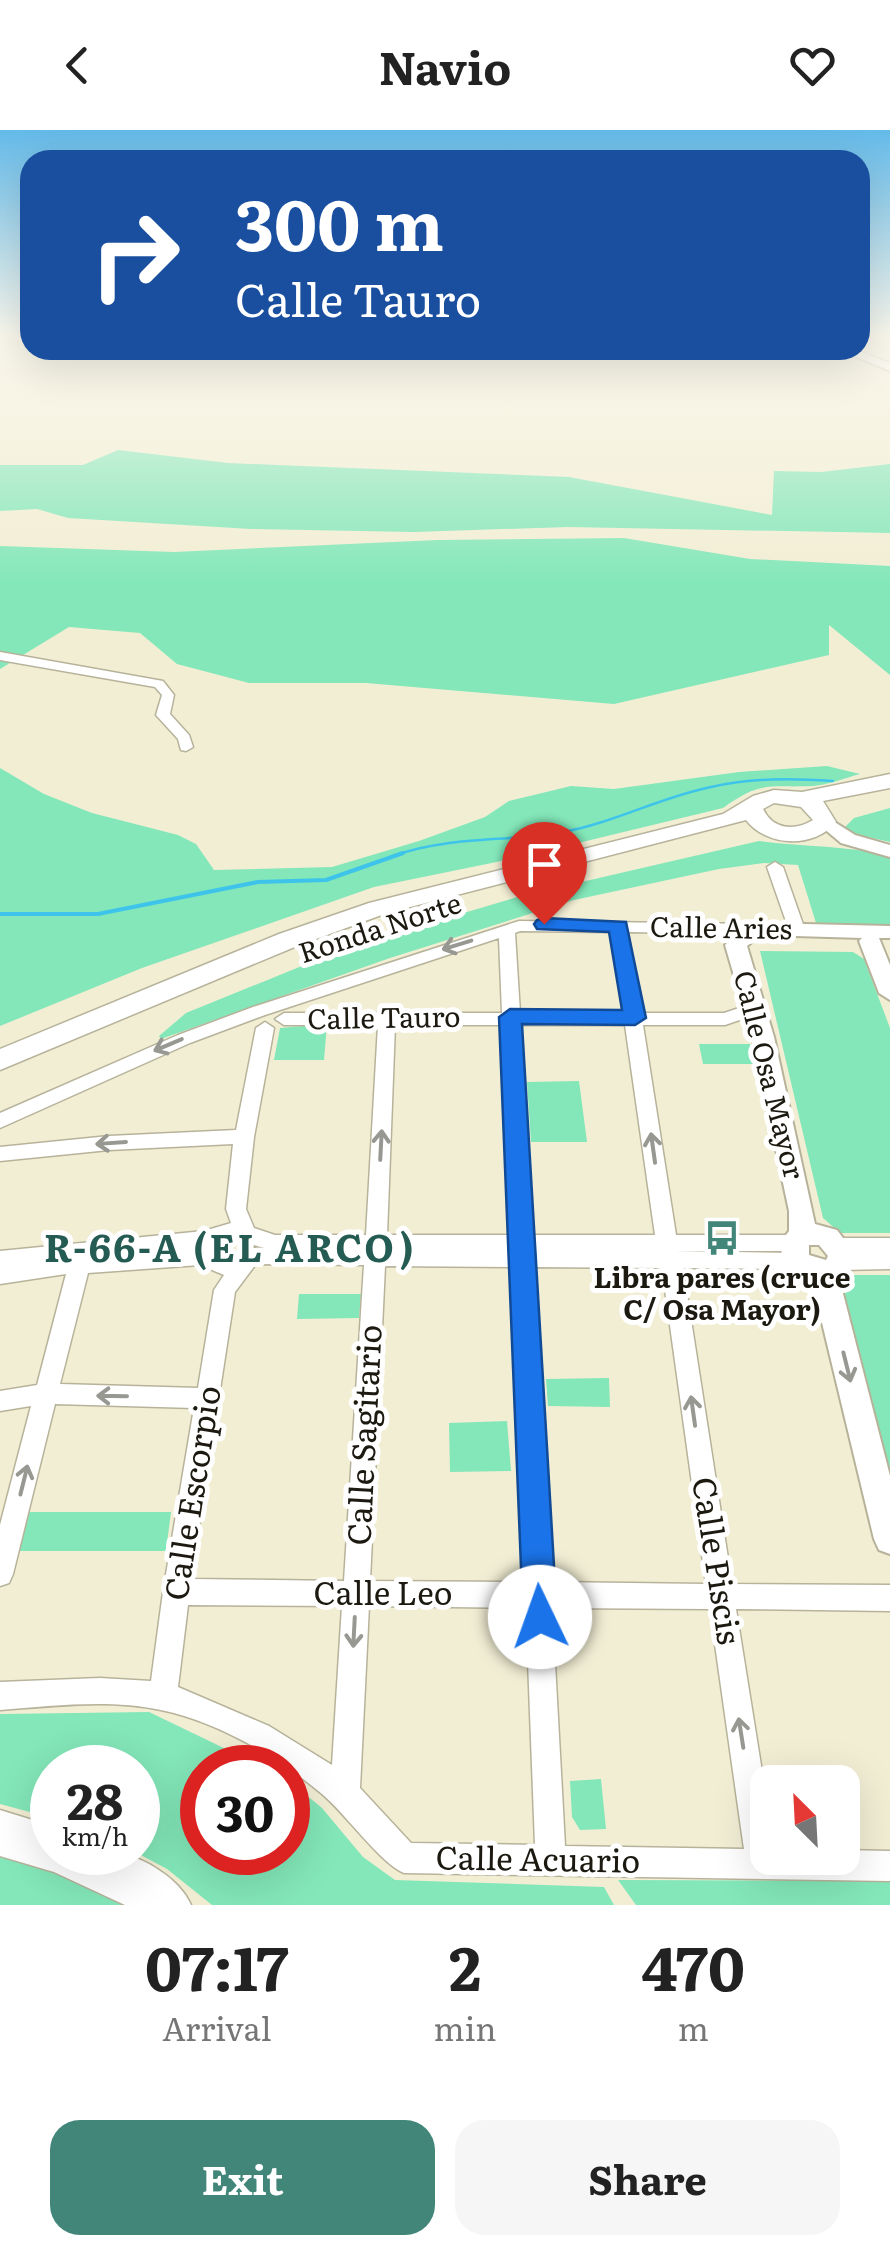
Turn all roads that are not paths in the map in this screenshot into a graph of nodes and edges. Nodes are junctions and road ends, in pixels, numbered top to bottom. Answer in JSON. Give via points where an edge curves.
{"nodes":[{"id":1,"x":0,"y":656,"type":"edge"},
{"id":2,"x":186,"y":747,"type":"dead end"},
{"id":3,"x":890,"y":781,"type":"edge"},
{"id":4,"x":890,"y":795,"type":"edge"},
{"id":5,"x":801,"y":798,"type":"junction"},
{"id":6,"x":752,"y":809,"type":"junction"},
{"id":7,"x":825,"y":819,"type":"junction"},
{"id":8,"x":788,"y":834,"type":"junction"},
{"id":9,"x":867,"y":845,"type":"junction"},
{"id":10,"x":890,"y":851,"type":"edge"},
{"id":11,"x":774,"y":867,"type":"dead end"},
{"id":12,"x":619,"y":926,"type":"junction"},
{"id":13,"x":506,"y":930,"type":"junction"},
{"id":14,"x":797,"y":930,"type":"junction"},
{"id":15,"x":753,"y":932,"type":"junction"},
{"id":16,"x":878,"y":936,"type":"edge"},
{"id":17,"x":890,"y":993,"type":"edge"},
{"id":18,"x":263,"y":1016,"type":"junction"},
{"id":19,"x":387,"y":1017,"type":"junction"},
{"id":20,"x":510,"y":1017,"type":"junction"},
{"id":21,"x":635,"y":1018,"type":"junction"},
{"id":22,"x":757,"y":1021,"type":"junction"},
{"id":23,"x":0,"y":1060,"type":"edge"},
{"id":24,"x":0,"y":1079,"type":"edge"},
{"id":25,"x":0,"y":1121,"type":"edge"},
{"id":26,"x":244,"y":1137,"type":"junction"},
{"id":27,"x":0,"y":1154,"type":"edge"},
{"id":28,"x":236,"y":1209,"type":"junction"},
{"id":29,"x":890,"y":1246,"type":"edge"},
{"id":30,"x":249,"y":1247,"type":"junction"},
{"id":31,"x":211,"y":1248,"type":"junction"},
{"id":32,"x":376,"y":1249,"type":"junction"},
{"id":33,"x":523,"y":1250,"type":"junction"},
{"id":34,"x":669,"y":1251,"type":"junction"},
{"id":35,"x":816,"y":1253,"type":"junction"},
{"id":36,"x":0,"y":1259,"type":"edge"},
{"id":37,"x":890,"y":1262,"type":"edge"},
{"id":38,"x":80,"y":1265,"type":"junction"},
{"id":39,"x":0,"y":1275,"type":"edge"},
{"id":40,"x":225,"y":1290,"type":"junction"},
{"id":41,"x":45,"y":1394,"type":"junction"},
{"id":42,"x":209,"y":1398,"type":"junction"},
{"id":43,"x":0,"y":1401,"type":"edge"},
{"id":44,"x":890,"y":1539,"type":"edge"},
{"id":45,"x":0,"y":1574,"type":"edge"},
{"id":46,"x":176,"y":1592,"type":"junction"},
{"id":47,"x":357,"y":1594,"type":"junction"},
{"id":48,"x":539,"y":1596,"type":"junction"},
{"id":49,"x":720,"y":1597,"type":"junction"},
{"id":50,"x":890,"y":1598,"type":"edge"},
{"id":51,"x":0,"y":1696,"type":"edge"},
{"id":52,"x":163,"y":1696,"type":"junction"},
{"id":53,"x":750,"y":1792,"type":"edge"},
{"id":54,"x":345,"y":1794,"type":"junction"},
{"id":55,"x":0,"y":1832,"type":"edge"},
{"id":56,"x":30,"y":1841,"type":"edge"},
{"id":57,"x":551,"y":1860,"type":"junction"},
{"id":58,"x":750,"y":1864,"type":"edge"},
{"id":59,"x":860,"y":1866,"type":"edge"},
{"id":60,"x":890,"y":1866,"type":"edge"},
{"id":61,"x":114,"y":1875,"type":"edge"},
{"id":62,"x":167,"y":1905,"type":"edge"}],
"edges":[{"from":1,"to":2,"type":"street","via":[[159,684],[168,694],[162,716]]},
{"from":3,"to":5,"type":"highway","name":"Ronda Norte"},
{"from":4,"to":7,"type":"highway","name":"Ronda Norte"},
{"from":5,"to":6,"type":"highway","name":"Ronda Norte","via":[[770,797]]},
{"from":5,"to":7,"type":"highway"},
{"from":6,"to":8,"type":"highway","via":[[761,825]]},
{"from":6,"to":23,"type":"highway","name":"Ronda Norte","via":[[378,908]]},
{"from":7,"to":8,"type":"highway","name":"Ronda Norte","via":[[818,830]]},
{"from":7,"to":9,"type":"main road"},
{"from":8,"to":9,"type":"main road"},
{"from":8,"to":24,"type":"highway","name":"Ronda Norte","via":[[718,838],[382,924]]},
{"from":9,"to":10,"type":"main road"},
{"from":11,"to":14,"type":"street"},
{"from":12,"to":13,"type":"street","name":"Calle Aries"},
{"from":12,"to":15,"type":"street","name":"Calle Aries"},
{"from":12,"to":21,"type":"street","name":"Calle Piscis"},
{"from":13,"to":18,"type":"street","name":"Calle Aries","one_way":true},
{"from":13,"to":20,"type":"street"},
{"from":14,"to":15,"type":"main road","name":"Calle Aries"},
{"from":14,"to":16,"type":"main road","name":"Calle Aries"},
{"from":15,"to":16,"type":"main road","name":"Calle Aries","via":[[760,942]]},
{"from":15,"to":22,"type":"main road","name":"Calle Osa Mayor","via":[[736,945]]},
{"from":16,"to":17,"type":"main road"},
{"from":18,"to":19,"type":"street","name":"Calle Tauro","via":[[279,1025],[284,1018]]},
{"from":18,"to":25,"type":"street","name":"Calle Aries","one_way":true,"via":[[184,1038]]},
{"from":18,"to":26,"type":"street"},
{"from":19,"to":20,"type":"street","name":"Calle Tauro"},
{"from":32,"to":19,"type":"street","name":"Calle Sagitario","one_way":true},
{"from":20,"to":21,"type":"street","name":"Calle Tauro"},
{"from":20,"to":33,"type":"street"},
{"from":21,"to":22,"type":"street","name":"Calle Tauro"},
{"from":34,"to":21,"type":"street","name":"Calle Piscis","one_way":true},
{"from":22,"to":35,"type":"main road","name":"Calle Osa Mayor"},
{"from":26,"to":27,"type":"street","one_way":true},
{"from":26,"to":28,"type":"street"},
{"from":28,"to":30,"type":"street"},
{"from":28,"to":31,"type":"street"},
{"from":29,"to":35,"type":"street"},
{"from":30,"to":31,"type":"street"},
{"from":30,"to":31,"type":"street","via":[[228,1268]]},
{"from":30,"to":32,"type":"street"},
{"from":30,"to":40,"type":"street","name":"Calle Escorpio"},
{"from":31,"to":36,"type":"street"},
{"from":31,"to":38,"type":"street"},
{"from":31,"to":40,"type":"street"},
{"from":32,"to":33,"type":"street"},
{"from":32,"to":47,"type":"street","name":"Calle Sagitario"},
{"from":33,"to":34,"type":"street"},
{"from":33,"to":48,"type":"street"},
{"from":34,"to":35,"type":"street"},
{"from":49,"to":34,"type":"street","name":"Calle Piscis","one_way":true},
{"from":35,"to":37,"type":"street"},
{"from":35,"to":44,"type":"main road","name":"Calle Osa Mayor","one_way":true},
{"from":38,"to":39,"type":"street"},
{"from":38,"to":41,"type":"street"},
{"from":40,"to":42,"type":"street","name":"Calle Escorpio"},
{"from":42,"to":41,"type":"street","one_way":true},
{"from":41,"to":43,"type":"street"},
{"from":45,"to":41,"type":"street","one_way":true},
{"from":42,"to":46,"type":"street","name":"Calle Escorpio"},
{"from":46,"to":47,"type":"street","name":"Calle Leo"},
{"from":46,"to":52,"type":"street","name":"Calle Escorpio"},
{"from":47,"to":48,"type":"street","name":"Calle Leo"},
{"from":47,"to":54,"type":"street","name":"Calle Sagitario","one_way":true},
{"from":48,"to":49,"type":"street","name":"Calle Leo"},
{"from":48,"to":57,"type":"street"},
{"from":49,"to":50,"type":"street","name":"Calle Leo"},
{"from":53,"to":49,"type":"street","name":"Calle Piscis","one_way":true},
{"from":51,"to":52,"type":"street","name":"Calle Acuario","via":[[102,1690]]},
{"from":52,"to":54,"type":"street","name":"Calle Acuario","via":[[290,1754]]},
{"from":54,"to":57,"type":"street","name":"Calle Acuario","via":[[404,1858]]},
{"from":55,"to":56,"type":"highway"},
{"from":57,"to":58,"type":"street","name":"Calle Acuario"},
{"from":59,"to":60,"type":"street","name":"Calle Acuario"},
{"from":61,"to":62,"type":"highway"}]}
